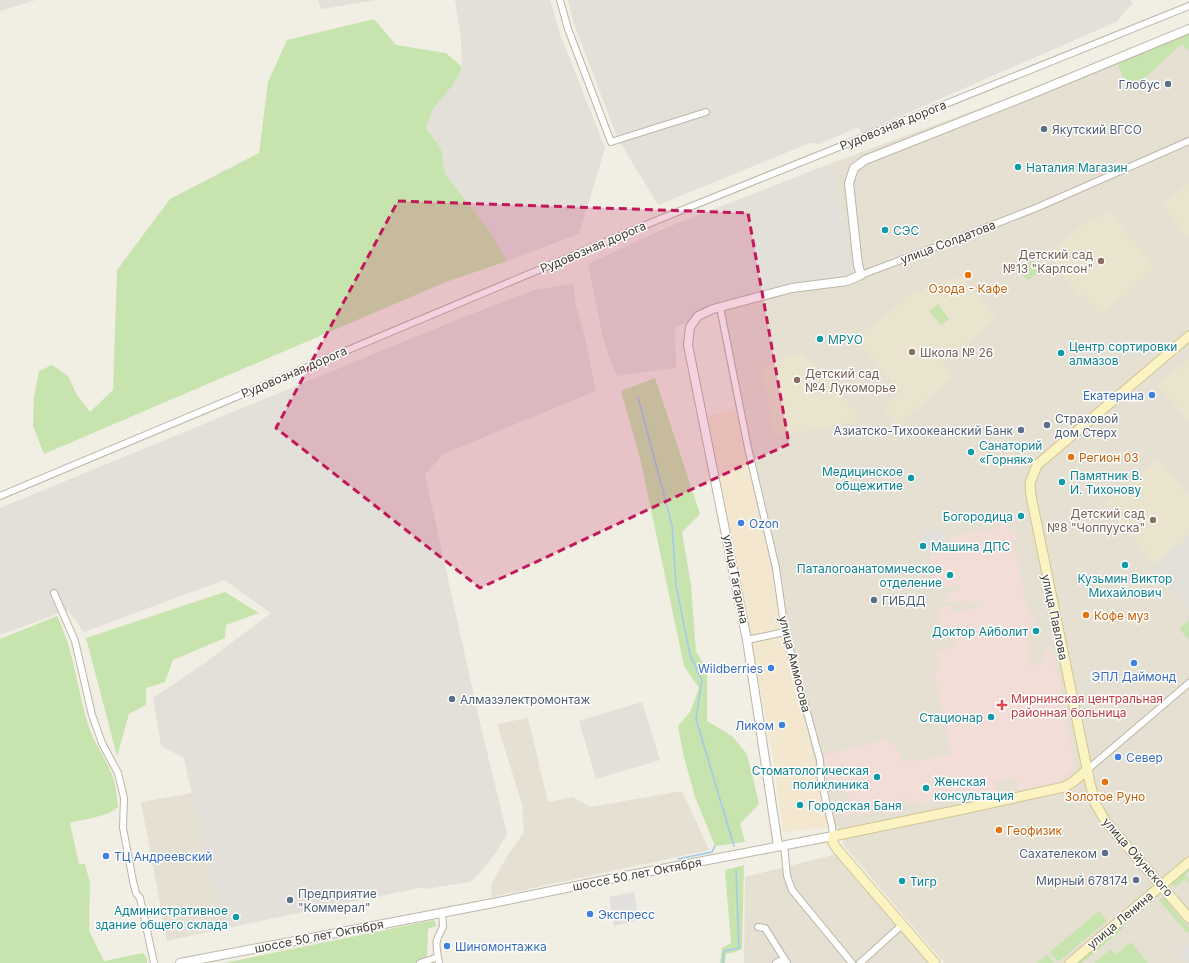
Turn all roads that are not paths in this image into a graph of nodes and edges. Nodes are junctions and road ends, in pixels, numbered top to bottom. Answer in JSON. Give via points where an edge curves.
{"nodes":[{"id":1,"x":560,"y":0,"type":"edge"},
{"id":2,"x":1189,"y":6,"type":"edge"},
{"id":3,"x":1189,"y":29,"type":"edge"},
{"id":4,"x":706,"y":112,"type":"dead end"},
{"id":5,"x":1189,"y":141,"type":"edge"},
{"id":6,"x":860,"y":275,"type":"junction"},
{"id":7,"x":720,"y":307,"type":"junction"},
{"id":8,"x":698,"y":316,"type":"joint"},
{"id":9,"x":1189,"y":336,"type":"edge"},
{"id":10,"x":0,"y":496,"type":"edge"},
{"id":11,"x":54,"y":593,"type":"dead end"},
{"id":12,"x":785,"y":632,"type":"junction"},
{"id":13,"x":747,"y":640,"type":"junction"},
{"id":14,"x":1189,"y":683,"type":"edge"},
{"id":15,"x":1087,"y":770,"type":"junction"},
{"id":16,"x":833,"y":836,"type":"junction"},
{"id":17,"x":781,"y":846,"type":"junction"},
{"id":18,"x":1189,"y":862,"type":"edge"},
{"id":19,"x":1162,"y":885,"type":"junction"},
{"id":20,"x":442,"y":912,"type":"junction"},
{"id":21,"x":1189,"y":918,"type":"edge"},
{"id":22,"x":902,"y":924,"type":"junction"},
{"id":23,"x":758,"y":928,"type":"dead end"},
{"id":24,"x":438,"y":960,"type":"edge"},
{"id":25,"x":786,"y":962,"type":"edge"},
{"id":26,"x":154,"y":963,"type":"edge"},
{"id":27,"x":180,"y":963,"type":"edge"},
{"id":28,"x":420,"y":963,"type":"edge"},
{"id":29,"x":776,"y":963,"type":"edge"},
{"id":30,"x":852,"y":963,"type":"edge"},
{"id":31,"x":860,"y":963,"type":"edge"},
{"id":32,"x":935,"y":963,"type":"edge"},
{"id":33,"x":1070,"y":963,"type":"edge"}],
"edges":[{"from":1,"to":4,"type":"street","via":[[568,29],[612,142]]},
{"from":2,"to":10,"type":"street","name":"Рудовозная дорога","via":[[660,219]]},
{"from":3,"to":6,"type":"street","via":[[865,160],[854,168],[849,183]]},
{"from":5,"to":6,"type":"street","name":"улица Солдатова","via":[[1036,208]]},
{"from":6,"to":7,"type":"street","name":"улица Солдатова","via":[[847,281],[792,288]]},
{"from":7,"to":8,"type":"street","name":"улица Солдатова"},
{"from":7,"to":12,"type":"street","name":"улица Аммосова","via":[[748,448],[775,563]]},
{"from":8,"to":13,"type":"street","name":"улица Гагарина","via":[[690,327],[688,345]]},
{"from":9,"to":15,"type":"main road","name":"улица Павлова","via":[[1037,465],[1030,482]]},
{"from":11,"to":26,"type":"street","via":[[75,640],[92,715],[102,743],[118,773],[124,798],[123,828],[133,881],[140,898]]},
{"from":12,"to":13,"type":"street"},
{"from":12,"to":16,"type":"street","name":"улица Аммосова","via":[[820,760],[821,780]]},
{"from":13,"to":17,"type":"street","name":"улица Гагарина"},
{"from":14,"to":15,"type":"street"},
{"from":15,"to":16,"type":"main road","name":"шоссе 50 лет Октября","via":[[1064,787]]},
{"from":15,"to":19,"type":"main road","name":"улица Ойунского","via":[[1095,803],[1106,822]]},
{"from":16,"to":17,"type":"street","name":"шоссе 50 лет Октября"},
{"from":16,"to":22,"type":"main road","name":"улица Аммосова","via":[[837,848]]},
{"from":17,"to":20,"type":"street","name":"шоссе 50 лет Октября"},
{"from":17,"to":30,"type":"street","name":"улица Гагарина","via":[[792,890]]},
{"from":18,"to":19,"type":"main road","name":"улица Ленина"},
{"from":19,"to":21,"type":"main road","name":"улица Ойунского"},
{"from":19,"to":33,"type":"main road","name":"улица Ленина"},
{"from":20,"to":24,"type":"street","via":[[443,926],[436,939]]},
{"from":20,"to":27,"type":"street","name":"шоссе 50 лет Октября"},
{"from":22,"to":31,"type":"street"},
{"from":22,"to":32,"type":"main road","name":"улица Аммосова"},
{"from":23,"to":25,"type":"street","via":[[765,928]]},
{"from":24,"to":28,"type":"street","via":[[424,960]]},
{"from":25,"to":29,"type":"street"}]}
